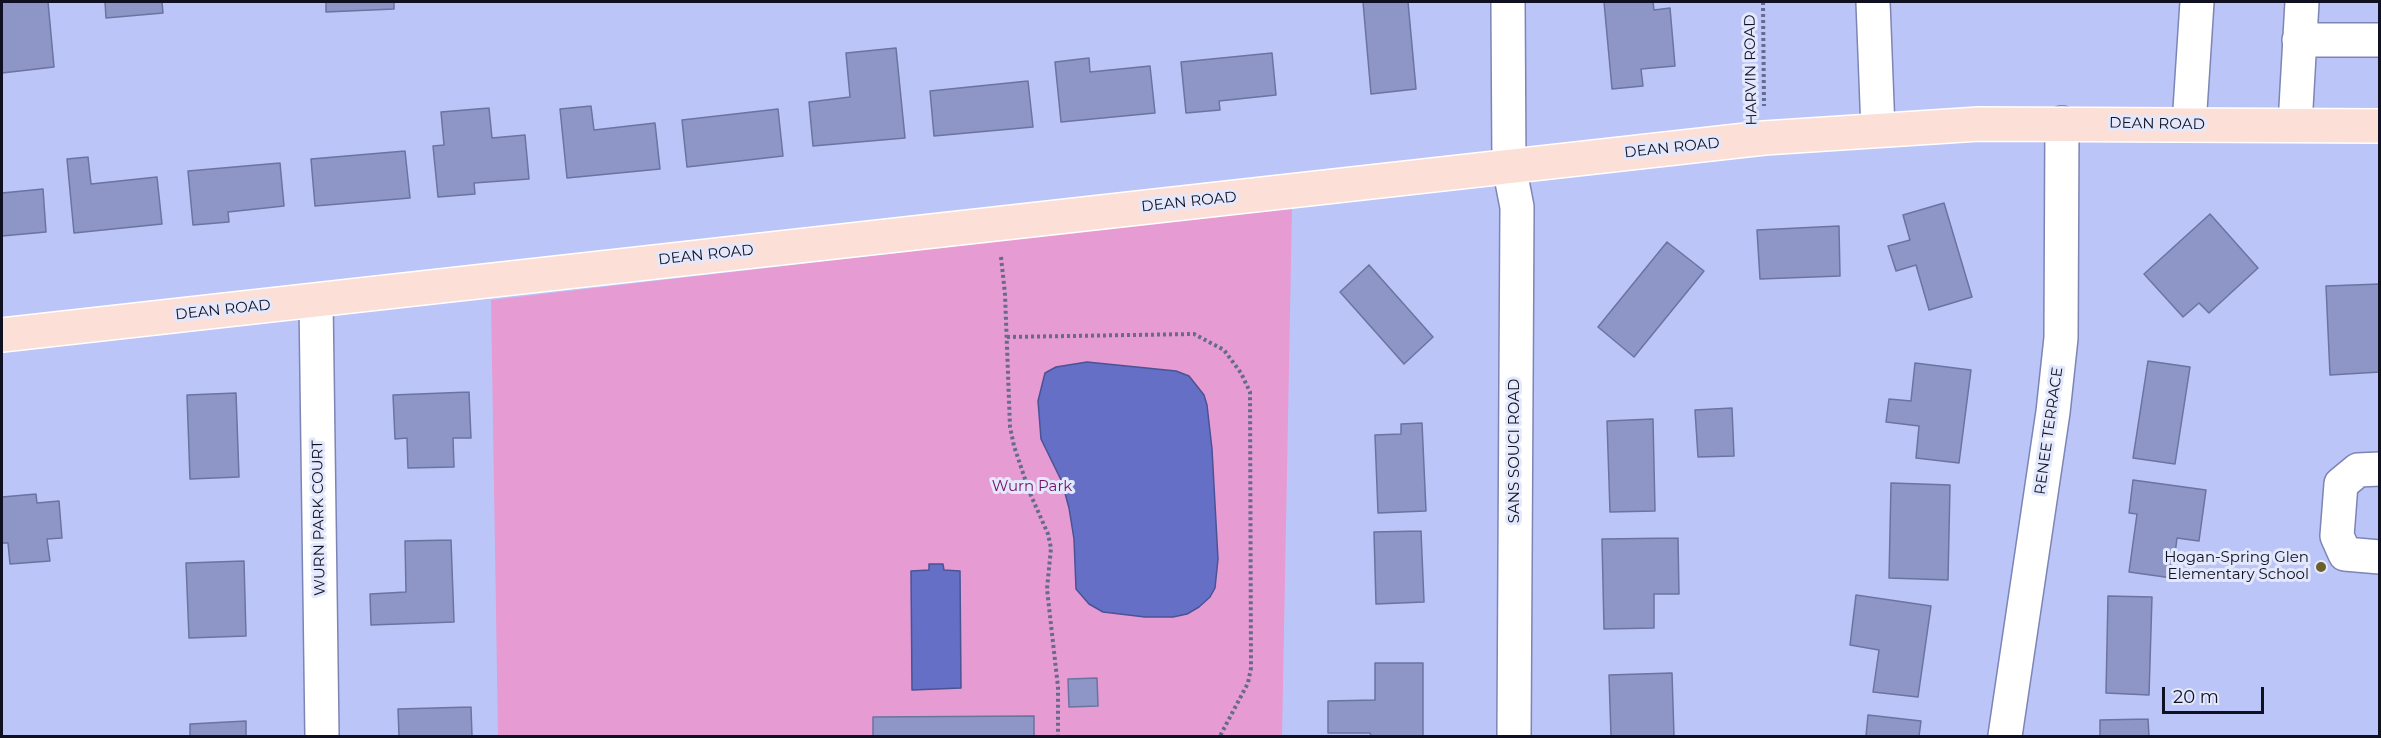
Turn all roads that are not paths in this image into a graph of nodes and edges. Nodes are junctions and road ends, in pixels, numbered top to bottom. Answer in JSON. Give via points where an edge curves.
{"nodes":[{"id":1,"x":1508,"y":2,"type":"edge"},
{"id":2,"x":1873,"y":2,"type":"edge"},
{"id":3,"x":2197,"y":2,"type":"edge"},
{"id":4,"x":2302,"y":2,"type":"edge"},
{"id":5,"x":2300,"y":39,"type":"junction"},
{"id":6,"x":2379,"y":40,"type":"edge"},
{"id":7,"x":2062,"y":123,"type":"junction"},
{"id":8,"x":2189,"y":125,"type":"junction"},
{"id":9,"x":2295,"y":125,"type":"junction"},
{"id":10,"x":2379,"y":126,"type":"edge"},
{"id":11,"x":1878,"y":130,"type":"junction"},
{"id":12,"x":1509,"y":166,"type":"junction"},
{"id":13,"x":315,"y":300,"type":"junction"},
{"id":14,"x":2,"y":335,"type":"edge"},
{"id":15,"x":2379,"y":469,"type":"edge"},
{"id":16,"x":2379,"y":557,"type":"edge"},
{"id":17,"x":322,"y":736,"type":"edge"},
{"id":18,"x":1514,"y":736,"type":"edge"},
{"id":19,"x":2005,"y":736,"type":"edge"}],
"edges":[{"from":1,"to":12,"type":"street","name":"SANS SOUCI ROAD"},
{"from":2,"to":11,"type":"street"},
{"from":3,"to":8,"type":"street"},
{"from":4,"to":5,"type":"street"},
{"from":5,"to":6,"type":"street"},
{"from":5,"to":9,"type":"street"},
{"from":7,"to":8,"type":"main road","name":"DEAN ROAD"},
{"from":7,"to":11,"type":"main road","name":"DEAN ROAD"},
{"from":7,"to":19,"type":"street","name":"RENEE TERRACE","via":[[2061,338]]},
{"from":8,"to":9,"type":"main road","name":"DEAN ROAD"},
{"from":9,"to":10,"type":"main road","name":"DEAN ROAD"},
{"from":11,"to":12,"type":"main road","name":"DEAN ROAD","via":[[1764,138]]},
{"from":12,"to":13,"type":"main road","name":"DEAN ROAD"},
{"from":12,"to":18,"type":"street","name":"SANS SOUCI ROAD","via":[[1516,207]]},
{"from":13,"to":14,"type":"main road","name":"DEAN ROAD"},
{"from":13,"to":17,"type":"street","name":"WURN PARK COURT"},
{"from":15,"to":16,"type":"street","via":[[2358,470],[2341,484],[2337,536],[2344,554]]}]}
